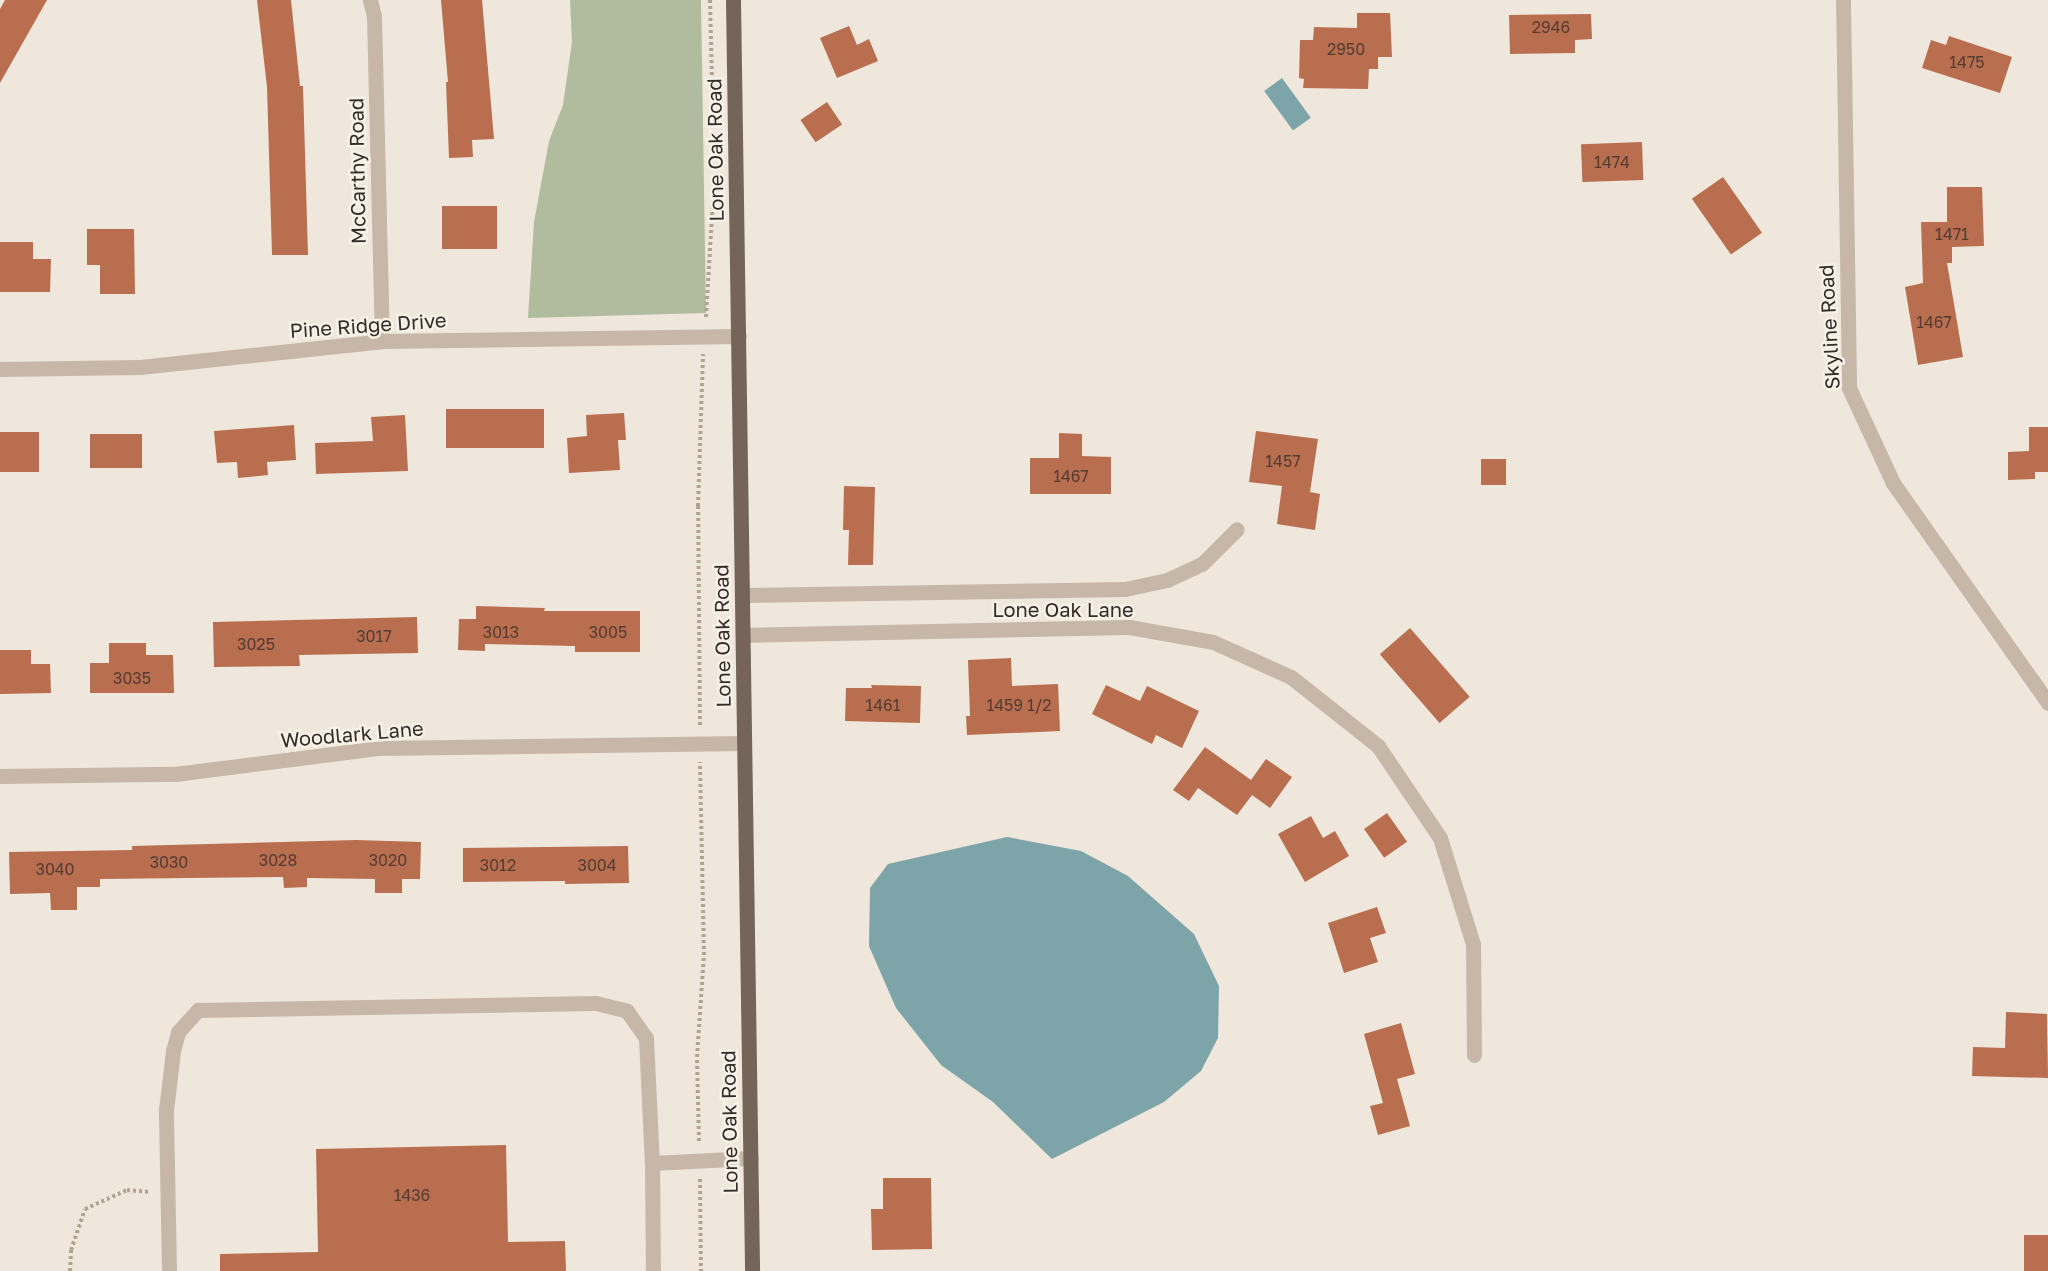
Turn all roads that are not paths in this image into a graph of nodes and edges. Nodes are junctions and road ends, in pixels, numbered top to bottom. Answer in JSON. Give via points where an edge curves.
{"nodes":[{"id":1,"x":370,"y":0,"type":"edge"},
{"id":2,"x":733,"y":0,"type":"edge"},
{"id":3,"x":1843,"y":0,"type":"edge"},
{"id":4,"x":739,"y":336,"type":"junction"},
{"id":5,"x":382,"y":341,"type":"junction"},
{"id":6,"x":0,"y":369,"type":"edge"},
{"id":7,"x":1237,"y":529,"type":"dead end"},
{"id":8,"x":742,"y":595,"type":"junction"},
{"id":9,"x":743,"y":635,"type":"junction"},
{"id":10,"x":2048,"y":702,"type":"edge"},
{"id":11,"x":744,"y":742,"type":"junction"},
{"id":12,"x":0,"y":776,"type":"edge"},
{"id":13,"x":1474,"y":1055,"type":"dead end"},
{"id":14,"x":751,"y":1158,"type":"junction"},
{"id":15,"x":652,"y":1163,"type":"junction"},
{"id":16,"x":169,"y":1271,"type":"edge"},
{"id":17,"x":653,"y":1271,"type":"edge"},
{"id":18,"x":752,"y":1271,"type":"edge"}],
"edges":[{"from":1,"to":5,"type":"street","name":"McCarthy Road","via":[[374,16]]},
{"from":2,"to":4,"type":"main road","name":"Lone Oak Road"},
{"from":3,"to":10,"type":"street","name":"Skyline Road","via":[[1849,388],[1893,483]]},
{"from":4,"to":5,"type":"street","name":"Pine Ridge Drive"},
{"from":4,"to":8,"type":"main road","name":"Lone Oak Road"},
{"from":5,"to":6,"type":"street","name":"Pine Ridge Drive","via":[[140,367]]},
{"from":7,"to":8,"type":"street","via":[[1202,564],[1167,580],[1125,589]]},
{"from":8,"to":9,"type":"main road","name":"Lone Oak Road"},
{"from":9,"to":11,"type":"main road","name":"Lone Oak Road"},
{"from":9,"to":13,"type":"street","name":"Lone Oak Lane","via":[[1129,627],[1213,642],[1291,677],[1378,746],[1440,838],[1473,944]]},
{"from":11,"to":12,"type":"street","name":"Woodlark Lane","via":[[378,748],[175,774]]},
{"from":11,"to":14,"type":"main road","name":"Lone Oak Road"},
{"from":14,"to":15,"type":"street"},
{"from":14,"to":18,"type":"main road","name":"Lone Oak Road"},
{"from":15,"to":16,"type":"street","via":[[646,1038],[627,1011],[596,1003],[198,1010],[178,1032],[166,1110]]},
{"from":15,"to":17,"type":"street"}]}
